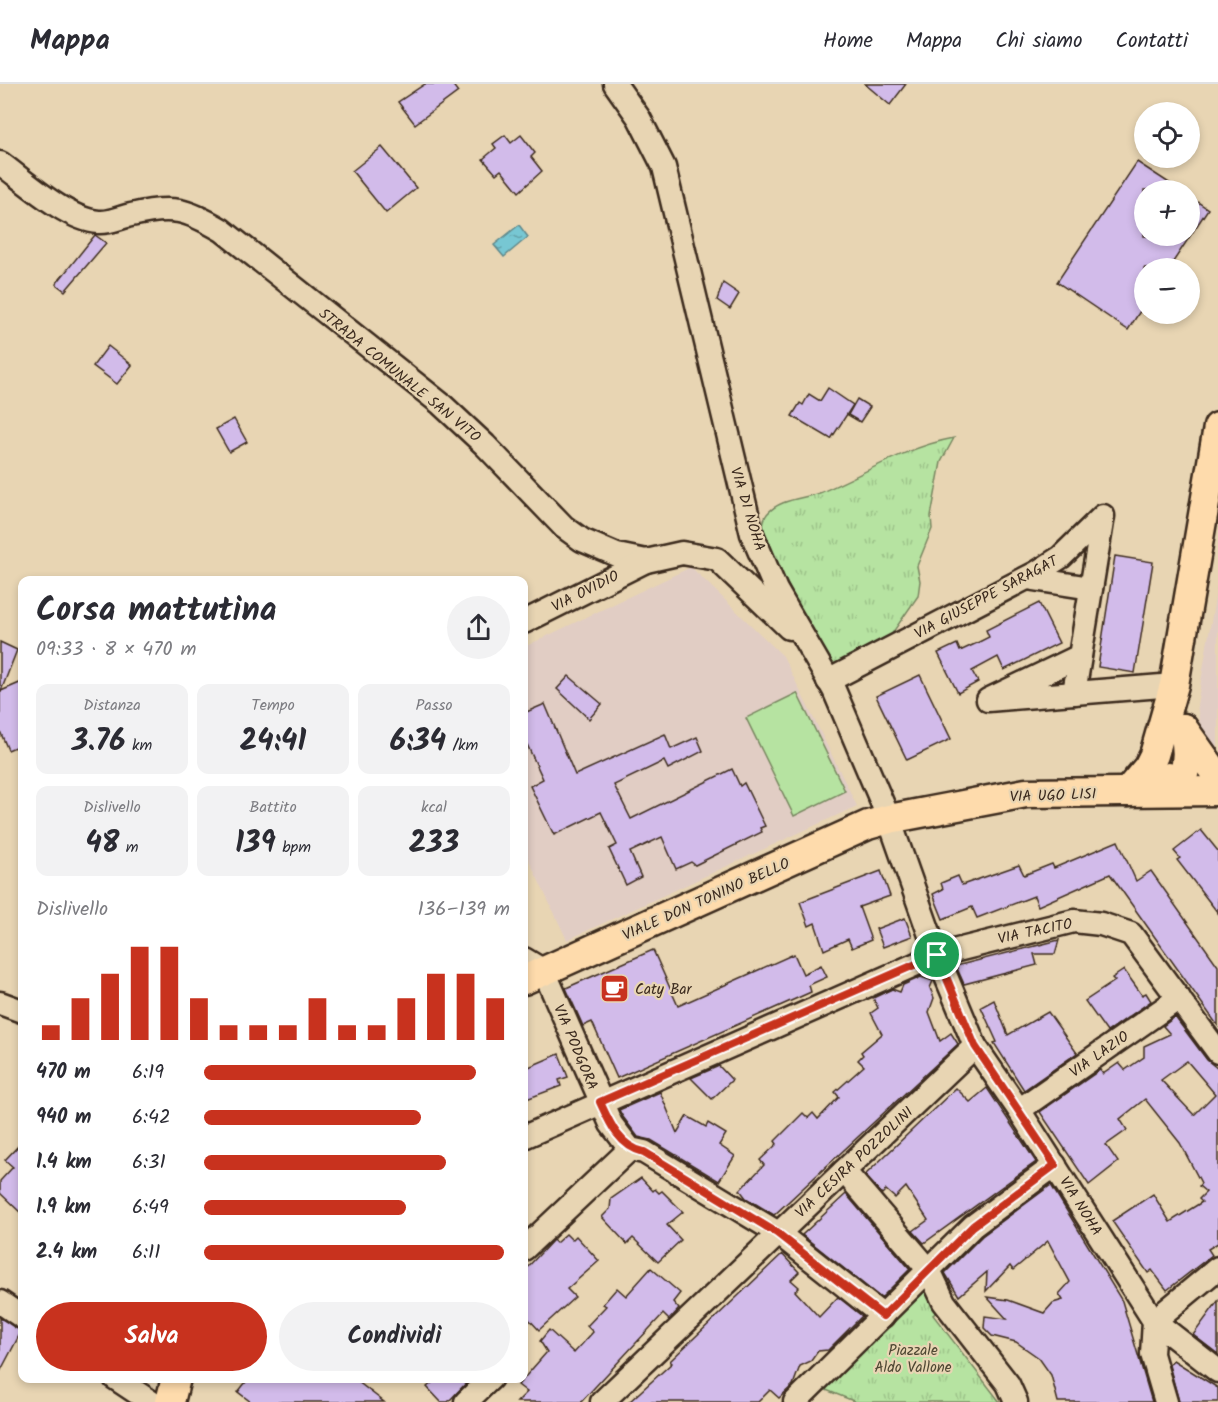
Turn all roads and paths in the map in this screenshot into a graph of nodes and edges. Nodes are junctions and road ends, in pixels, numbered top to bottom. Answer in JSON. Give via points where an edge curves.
{"nodes":[{"id":1,"x":615,"y":84,"type":"edge"},
{"id":2,"x":0,"y":163,"type":"edge"},
{"id":3,"x":1218,"y":427,"type":"edge"},
{"id":4,"x":646,"y":561,"type":"junction"},
{"id":5,"x":1027,"y":578,"type":"junction"},
{"id":6,"x":1091,"y":588,"type":"junction"},
{"id":7,"x":528,"y":620,"type":"edge"},
{"id":8,"x":807,"y":645,"type":"junction"},
{"id":9,"x":1080,"y":656,"type":"junction"},
{"id":10,"x":828,"y":681,"type":"junction"},
{"id":11,"x":1174,"y":686,"type":"junction"},
{"id":12,"x":1074,"y":693,"type":"junction"},
{"id":13,"x":1173,"y":723,"type":"junction"},
{"id":14,"x":1218,"y":777,"type":"edge"},
{"id":15,"x":1176,"y":790,"type":"junction"},
{"id":16,"x":1218,"y":791,"type":"edge"},
{"id":17,"x":1127,"y":792,"type":"junction"},
{"id":18,"x":889,"y":819,"type":"junction"},
{"id":19,"x":937,"y":955,"type":"junction"},
{"id":20,"x":530,"y":970,"type":"edge"},
{"id":21,"x":1179,"y":998,"type":"junction"},
{"id":22,"x":0,"y":1003,"type":"edge"},
{"id":23,"x":18,"y":1010,"type":"edge"},
{"id":24,"x":975,"y":1046,"type":"junction"},
{"id":25,"x":1218,"y":1052,"type":"edge"},
{"id":26,"x":600,"y":1102,"type":"junction"},
{"id":27,"x":1019,"y":1110,"type":"junction"},
{"id":28,"x":528,"y":1135,"type":"edge"},
{"id":29,"x":630,"y":1149,"type":"junction"},
{"id":30,"x":1055,"y":1165,"type":"junction"},
{"id":31,"x":844,"y":1171,"type":"junction"},
{"id":32,"x":777,"y":1233,"type":"junction"},
{"id":33,"x":528,"y":1245,"type":"edge"},
{"id":34,"x":1218,"y":1268,"type":"edge"},
{"id":35,"x":929,"y":1270,"type":"junction"},
{"id":36,"x":0,"y":1302,"type":"edge"},
{"id":37,"x":18,"y":1314,"type":"edge"},
{"id":38,"x":883,"y":1316,"type":"junction"},
{"id":39,"x":1154,"y":1322,"type":"junction"},
{"id":40,"x":1218,"y":1371,"type":"edge"},
{"id":41,"x":122,"y":1383,"type":"edge"},
{"id":42,"x":175,"y":1383,"type":"edge"},
{"id":43,"x":485,"y":1383,"type":"edge"},
{"id":44,"x":807,"y":1399,"type":"edge"},
{"id":45,"x":151,"y":1402,"type":"edge"},
{"id":46,"x":170,"y":1402,"type":"edge"},
{"id":47,"x":466,"y":1402,"type":"edge"},
{"id":48,"x":602,"y":1402,"type":"edge"},
{"id":49,"x":1016,"y":1402,"type":"edge"},
{"id":50,"x":1166,"y":1402,"type":"edge"}],
"edges":[{"from":1,"to":8,"type":"street","name":"VIA DI NOHA","via":[[639,118],[664,167],[752,534],[776,590]]},
{"from":2,"to":4,"type":"street","name":"STRADA COMUNALE SAN VITO","via":[[83,218],[100,223],[174,208],[222,230],[441,404],[564,527],[582,540],[617,555]]},
{"from":3,"to":11,"type":"main road"},
{"from":4,"to":7,"type":"street","name":"VIA OVIDIO"},
{"from":4,"to":8,"type":"street","name":"STRADA COMUNALE SAN VITO","via":[[682,553],[717,559]]},
{"from":5,"to":6,"type":"street"},
{"from":5,"to":6,"type":"street","name":"VIA GIUSEPPE SARAGAT","via":[[1061,557],[1103,516]]},
{"from":5,"to":10,"type":"street","name":"VIA GIUSEPPE SARAGAT"},
{"from":6,"to":9,"type":"street","name":"VIA GIUSEPPE SARAGAT"},
{"from":8,"to":10,"type":"street","name":"VIA DI NOHA"},
{"from":9,"to":12,"type":"street","name":"VIA GIUSEPPE SARAGAT"},
{"from":9,"to":12,"type":"street","via":[[988,700]]},
{"from":10,"to":18,"type":"street","name":"VIA DI NOHA"},
{"from":11,"to":12,"type":"street"},
{"from":11,"to":13,"type":"main road"},
{"from":13,"to":14,"type":"main road"},
{"from":13,"to":15,"type":"main road","via":[[1168,776]]},
{"from":13,"to":17,"type":"main road","via":[[1148,767]]},
{"from":15,"to":16,"type":"main road","name":"VIA UGO LISI"},
{"from":15,"to":17,"type":"main road","name":"VIA UGO LISI"},
{"from":17,"to":18,"type":"main road","name":"VIA UGO LISI","via":[[1026,793]]},
{"from":18,"to":19,"type":"street","name":"VIA DI NOHA"},
{"from":18,"to":20,"type":"main road","name":"VIALE DON TONINO BELLO"},
{"from":19,"to":21,"type":"street","name":"VIA TACITO","via":[[1074,921],[1101,924],[1131,934]]},
{"from":19,"to":24,"type":"street","name":"VIA NOHA"},
{"from":19,"to":26,"type":"street","name":"VIA TACITO"},
{"from":20,"to":26,"type":"street","name":"VIA PODGORA"},
{"from":21,"to":25,"type":"street","name":"VIA TACITO"},
{"from":21,"to":27,"type":"street","name":"VIA LAZIO"},
{"from":22,"to":23,"type":"street"},
{"from":24,"to":27,"type":"street","name":"VIA NOHA"},
{"from":24,"to":31,"type":"street","name":"VIA CESIRA POZZOLINI"},
{"from":26,"to":28,"type":"street","name":"VIA TACITO"},
{"from":26,"to":29,"type":"street","name":"VIA PODGORA"},
{"from":27,"to":30,"type":"street","name":"VIA NOHA"},
{"from":29,"to":32,"type":"street","via":[[644,1152]]},
{"from":29,"to":33,"type":"street"},
{"from":30,"to":35,"type":"street","via":[[973,1226]]},
{"from":30,"to":39,"type":"street","name":"VIA NOHA"},
{"from":31,"to":32,"type":"street","name":"VIA CESIRA POZZOLINI"},
{"from":31,"to":35,"type":"street"},
{"from":32,"to":38,"type":"street"},
{"from":32,"to":48,"type":"street","name":"VIA CESIRA POZZOLINI"},
{"from":34,"to":39,"type":"street"},
{"from":35,"to":38,"type":"street"},
{"from":35,"to":49,"type":"street","via":[[944,1302],[1008,1384]]},
{"from":36,"to":37,"type":"street"},
{"from":38,"to":44,"type":"street"},
{"from":39,"to":40,"type":"street"},
{"from":39,"to":50,"type":"street","via":[[1152,1354]]},
{"from":41,"to":45,"type":"street"},
{"from":42,"to":46,"type":"main road"},
{"from":43,"to":47,"type":"street"}]}
